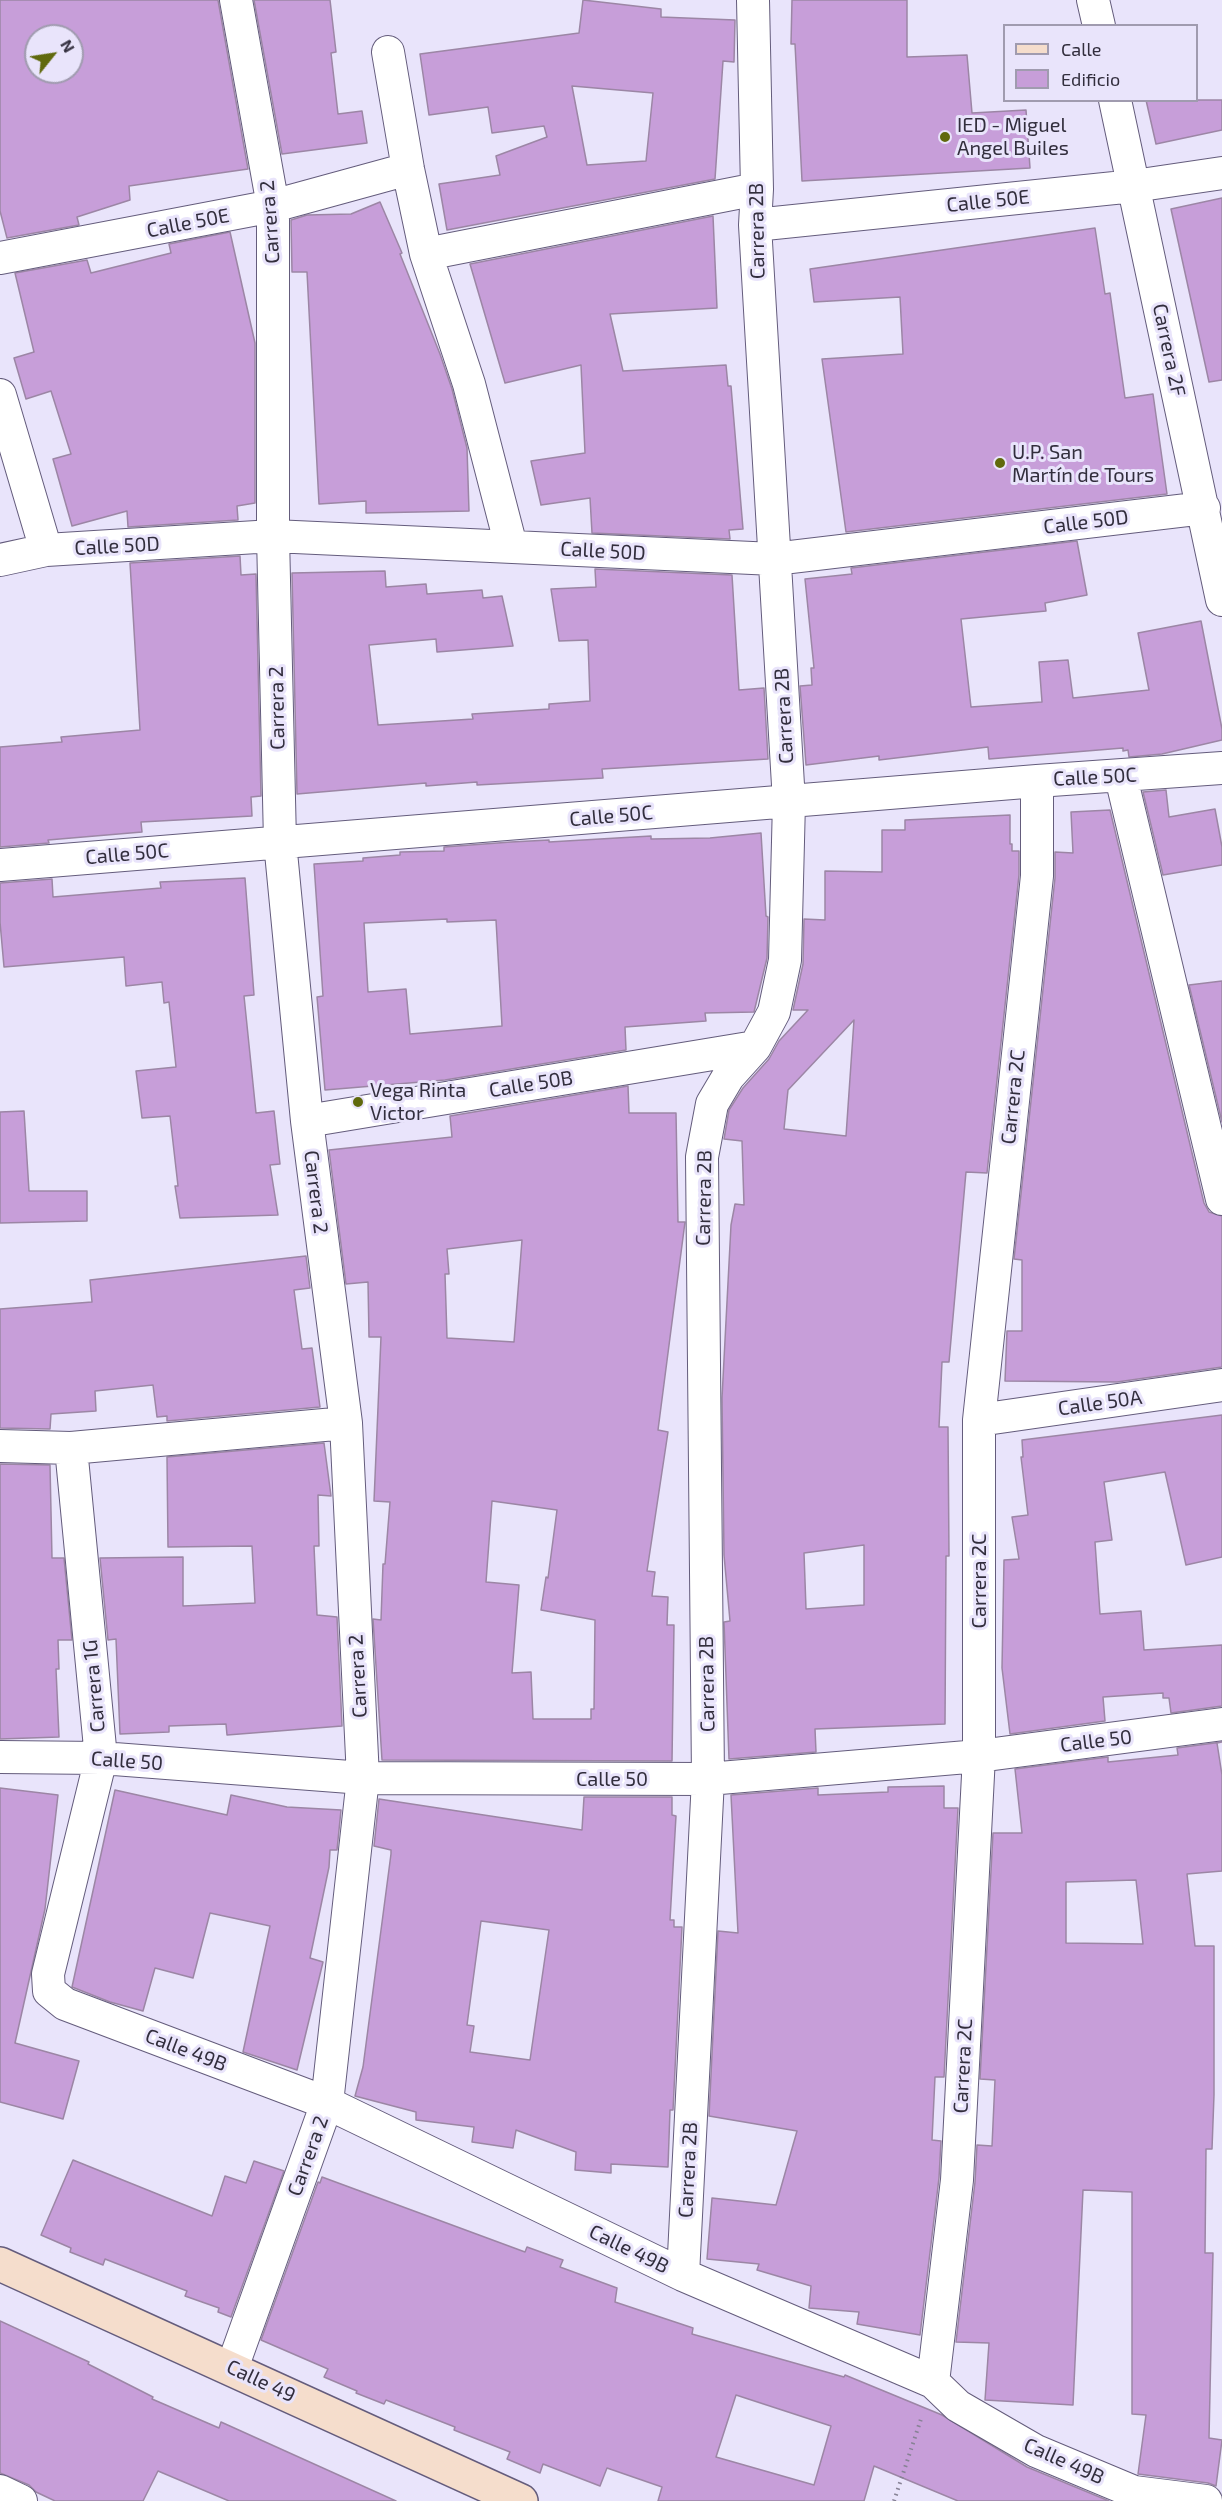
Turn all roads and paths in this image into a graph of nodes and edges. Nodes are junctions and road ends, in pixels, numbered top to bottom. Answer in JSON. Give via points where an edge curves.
{"nodes":[{"id":1,"x":236,"y":0,"type":"edge"},
{"id":2,"x":753,"y":0,"type":"edge"},
{"id":3,"x":1093,"y":0,"type":"edge"},
{"id":4,"x":1099,"y":24,"type":"edge"},
{"id":5,"x":388,"y":52,"type":"dead end"},
{"id":6,"x":1115,"y":102,"type":"edge"},
{"id":7,"x":408,"y":169,"type":"junction"},
{"id":8,"x":1222,"y":174,"type":"edge"},
{"id":9,"x":1134,"y":186,"type":"junction"},
{"id":10,"x":757,"y":189,"type":"junction"},
{"id":11,"x":273,"y":206,"type":"junction"},
{"id":12,"x":754,"y":225,"type":"junction"},
{"id":13,"x":426,"y":254,"type":"junction"},
{"id":14,"x":0,"y":258,"type":"edge"},
{"id":15,"x":0,"y":395,"type":"edge"},
{"id":16,"x":1204,"y":508,"type":"junction"},
{"id":17,"x":273,"y":537,"type":"junction"},
{"id":18,"x":511,"y":546,"type":"junction"},
{"id":19,"x":46,"y":550,"type":"junction"},
{"id":20,"x":774,"y":559,"type":"junction"},
{"id":21,"x":0,"y":560,"type":"edge"},
{"id":22,"x":1222,"y":600,"type":"edge"},
{"id":23,"x":1222,"y":768,"type":"edge"},
{"id":24,"x":1120,"y":777,"type":"junction"},
{"id":25,"x":1037,"y":781,"type":"junction"},
{"id":26,"x":789,"y":802,"type":"junction"},
{"id":27,"x":280,"y":842,"type":"junction"},
{"id":28,"x":0,"y":865,"type":"edge"},
{"id":29,"x":754,"y":1047,"type":"junction"},
{"id":30,"x":307,"y":1121,"type":"junction"},
{"id":31,"x":1222,"y":1199,"type":"edge"},
{"id":32,"x":1222,"y":1385,"type":"edge"},
{"id":33,"x":979,"y":1420,"type":"junction"},
{"id":34,"x":346,"y":1423,"type":"junction"},
{"id":35,"x":0,"y":1446,"type":"edge"},
{"id":36,"x":71,"y":1448,"type":"junction"},
{"id":37,"x":1222,"y":1724,"type":"edge"},
{"id":38,"x":979,"y":1756,"type":"junction"},
{"id":39,"x":0,"y":1757,"type":"edge"},
{"id":40,"x":101,"y":1758,"type":"junction"},
{"id":41,"x":363,"y":1778,"type":"junction"},
{"id":42,"x":708,"y":1779,"type":"junction"},
{"id":43,"x":49,"y":1991,"type":"joint"},
{"id":44,"x":327,"y":2103,"type":"junction"},
{"id":45,"x":0,"y":2264,"type":"edge"},
{"id":46,"x":683,"y":2275,"type":"junction"},
{"id":47,"x":232,"y":2368,"type":"junction"},
{"id":48,"x":933,"y":2382,"type":"junction"},
{"id":49,"x":0,"y":2491,"type":"edge"},
{"id":50,"x":21,"y":2501,"type":"edge"},
{"id":51,"x":521,"y":2501,"type":"edge"},
{"id":52,"x":894,"y":2501,"type":"edge"},
{"id":53,"x":1206,"y":2501,"type":"edge"}],
"edges":[{"from":1,"to":11,"type":"street","name":"Carrera 2"},
{"from":2,"to":10,"type":"street","name":"Carrera 2B"},
{"from":3,"to":4,"type":"street"},
{"from":5,"to":7,"type":"street"},
{"from":6,"to":9,"type":"street","name":"Carrera 2F"},
{"from":7,"to":11,"type":"street","name":"Calle 50E"},
{"from":7,"to":13,"type":"street"},
{"from":8,"to":9,"type":"street","name":"Calle 50E"},
{"from":9,"to":12,"type":"street","name":"Calle 50E"},
{"from":9,"to":16,"type":"street","name":"Carrera 2F"},
{"from":10,"to":12,"type":"street","name":"Carrera 2B"},
{"from":10,"to":13,"type":"street"},
{"from":11,"to":14,"type":"street","name":"Calle 50E"},
{"from":11,"to":17,"type":"street","name":"Carrera 2"},
{"from":12,"to":20,"type":"street","name":"Carrera 2B"},
{"from":13,"to":18,"type":"street","via":[[469,384]]},
{"from":15,"to":19,"type":"street"},
{"from":16,"to":20,"type":"street","name":"Calle 50D"},
{"from":16,"to":22,"type":"street","name":"Carrera 2F"},
{"from":17,"to":18,"type":"street","name":"Calle 50D"},
{"from":17,"to":19,"type":"street","name":"Calle 50D"},
{"from":17,"to":27,"type":"street","name":"Carrera 2"},
{"from":18,"to":20,"type":"street","name":"Calle 50D"},
{"from":19,"to":21,"type":"street","name":"Calle 50D"},
{"from":20,"to":26,"type":"street","name":"Carrera 2B"},
{"from":23,"to":24,"type":"street","name":"Calle 50C"},
{"from":24,"to":25,"type":"street","name":"Calle 50C"},
{"from":24,"to":31,"type":"street"},
{"from":25,"to":26,"type":"street","name":"Calle 50C"},
{"from":25,"to":33,"type":"street","name":"Carrera 2C","via":[[1037,876]]},
{"from":26,"to":27,"type":"street","name":"Calle 50C"},
{"from":26,"to":29,"type":"street","name":"Carrera 2B","via":[[786,960],[774,1012]]},
{"from":27,"to":28,"type":"street","name":"Calle 50C"},
{"from":27,"to":30,"type":"street","name":"Carrera 2"},
{"from":29,"to":30,"type":"street","name":"Calle 50B"},
{"from":29,"to":42,"type":"street","name":"Carrera 2B","via":[[728,1077],[712,1104],[702,1157]]},
{"from":30,"to":34,"type":"street","name":"Carrera 2"},
{"from":32,"to":33,"type":"street","name":"Calle 50A"},
{"from":33,"to":38,"type":"street","name":"Carrera 2C"},
{"from":34,"to":36,"type":"street"},
{"from":34,"to":41,"type":"street","name":"Carrera 2"},
{"from":35,"to":36,"type":"street"},
{"from":36,"to":40,"type":"street","name":"Carrera 1G"},
{"from":37,"to":38,"type":"street","name":"Calle 50"},
{"from":38,"to":42,"type":"street","name":"Calle 50"},
{"from":38,"to":48,"type":"street","name":"Carrera 2C","via":[[957,2180]]},
{"from":39,"to":40,"type":"street","name":"Calle 50"},
{"from":40,"to":41,"type":"street","name":"Calle 50"},
{"from":40,"to":43,"type":"street","name":"Carrera 1G","via":[[48,1974]]},
{"from":41,"to":42,"type":"street","name":"Calle 50"},
{"from":41,"to":44,"type":"street","name":"Carrera 2"},
{"from":42,"to":46,"type":"street","name":"Carrera 2B"},
{"from":43,"to":44,"type":"street","name":"Calle 49B","via":[[65,2004]]},
{"from":44,"to":46,"type":"street","name":"Calle 49B"},
{"from":44,"to":47,"type":"street","name":"Carrera 2"},
{"from":45,"to":47,"type":"street","name":"Calle 49"},
{"from":46,"to":48,"type":"street","name":"Calle 49B"},
{"from":47,"to":51,"type":"street","name":"Calle 49"},
{"from":48,"to":52,"type":"path"},
{"from":48,"to":53,"type":"street","name":"Calle 49B","via":[[958,2406],[1036,2451],[1134,2492]]},
{"from":49,"to":50,"type":"street"}]}
